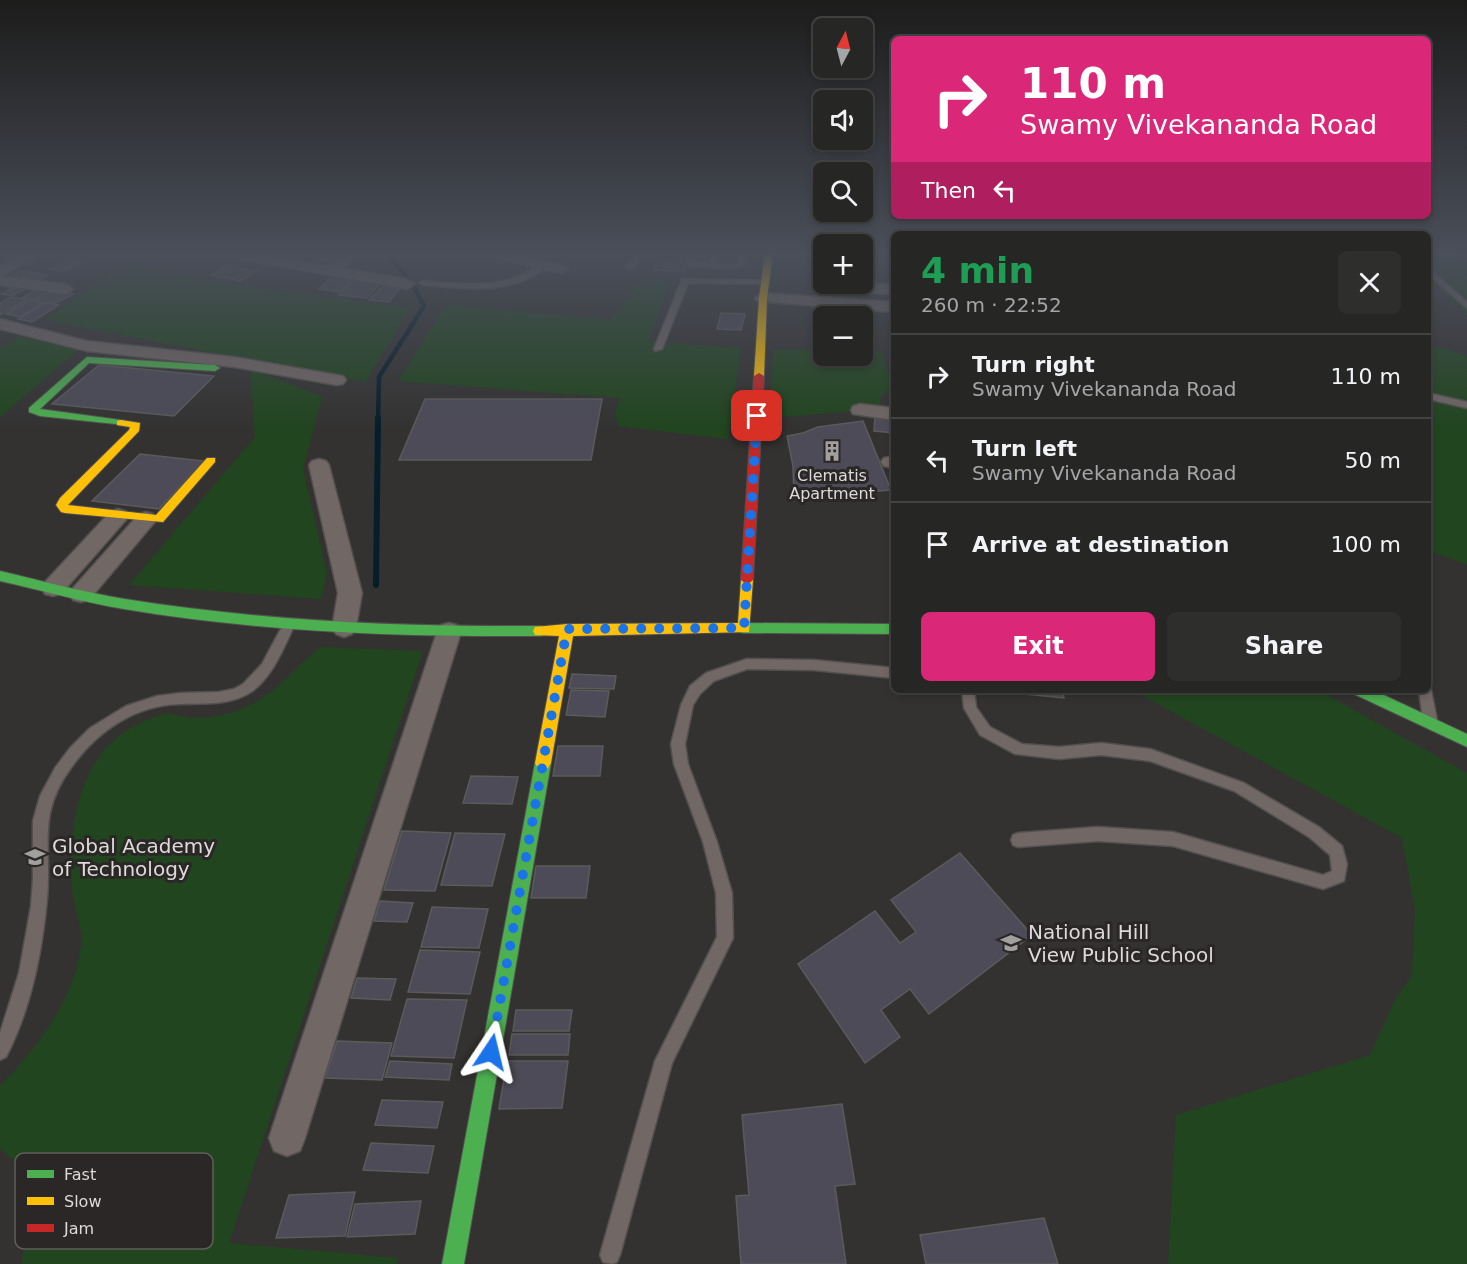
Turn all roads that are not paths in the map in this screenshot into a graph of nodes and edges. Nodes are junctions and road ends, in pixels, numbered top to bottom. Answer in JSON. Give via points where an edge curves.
{"nodes":[{"id":1,"x":673,"y":312,"type":"edge"},
{"id":2,"x":763,"y":312,"type":"edge"},
{"id":3,"x":0,"y":324,"type":"edge"},
{"id":4,"x":658,"y":349,"type":"dead end"},
{"id":5,"x":215,"y":368,"type":"dead end"},
{"id":6,"x":337,"y":380,"type":"dead end"},
{"id":7,"x":1431,"y":397,"type":"edge"},
{"id":8,"x":1467,"y":405,"type":"edge"},
{"id":9,"x":860,"y":410,"type":"dead end"},
{"id":10,"x":891,"y":414,"type":"edge"},
{"id":11,"x":211,"y":460,"type":"dead end"},
{"id":12,"x":319,"y":465,"type":"dead end"},
{"id":13,"x":118,"y":516,"type":"junction"},
{"id":14,"x":146,"y":519,"type":"junction"},
{"id":15,"x":0,"y":576,"type":"edge"},
{"id":16,"x":53,"y":588,"type":"junction"},
{"id":17,"x":81,"y":594,"type":"junction"},
{"id":18,"x":289,"y":624,"type":"junction"},
{"id":19,"x":344,"y":627,"type":"junction"},
{"id":20,"x":744,"y":628,"type":"junction"},
{"id":21,"x":567,"y":629,"type":"junction"},
{"id":22,"x":891,"y":629,"type":"edge"},
{"id":23,"x":449,"y":632,"type":"junction"},
{"id":24,"x":891,"y":673,"type":"edge"},
{"id":25,"x":968,"y":693,"type":"edge"},
{"id":26,"x":1365,"y":693,"type":"edge"},
{"id":27,"x":1425,"y":693,"type":"edge"},
{"id":28,"x":1430,"y":724,"type":"junction"},
{"id":29,"x":1467,"y":741,"type":"edge"},
{"id":30,"x":1018,"y":840,"type":"dead end"},
{"id":31,"x":0,"y":1051,"type":"edge"},
{"id":32,"x":287,"y":1138,"type":"dead end"},
{"id":33,"x":610,"y":1255,"type":"dead end"},
{"id":34,"x":453,"y":1264,"type":"edge"}],
"edges":[{"from":1,"to":4,"type":"lane"},
{"from":2,"to":20,"type":"street"},
{"from":3,"to":6,"type":"street","via":[[87,346],[234,362]]},
{"from":5,"to":13,"type":"street","via":[[87,360],[33,410],[136,425],[62,505],[65,509]]},
{"from":7,"to":8,"type":"lane"},
{"from":9,"to":10,"type":"street"},
{"from":11,"to":14,"type":"street","via":[[163,516]]},
{"from":12,"to":19,"type":"street","via":[[350,593]]},
{"from":13,"to":14,"type":"street"},
{"from":13,"to":16,"type":"street"},
{"from":14,"to":17,"type":"street"},
{"from":15,"to":16,"type":"street"},
{"from":16,"to":17,"type":"street"},
{"from":17,"to":18,"type":"street","via":[[124,604]]},
{"from":18,"to":19,"type":"street"},
{"from":18,"to":31,"type":"lane","via":[[259,676],[246,688],[222,698],[172,699],[105,721],[75,752],[52,785],[42,812],[40,888],[32,945],[13,1024]]},
{"from":19,"to":23,"type":"street"},
{"from":20,"to":21,"type":"street"},
{"from":20,"to":22,"type":"street"},
{"from":21,"to":23,"type":"street"},
{"from":21,"to":34,"type":"street"},
{"from":23,"to":32,"type":"street"},
{"from":24,"to":33,"type":"lane","via":[[747,664],[710,677],[695,690],[687,705],[678,744],[681,764],[720,875],[725,938],[664,1061]]},
{"from":25,"to":30,"type":"lane","via":[[970,708],[985,731],[1020,750],[1059,753],[1101,748],[1150,755],[1239,786],[1314,832],[1337,852],[1339,876],[1323,882],[1173,839],[1098,834]]},
{"from":26,"to":28,"type":"street"},
{"from":27,"to":28,"type":"lane"},
{"from":28,"to":29,"type":"street"}]}
